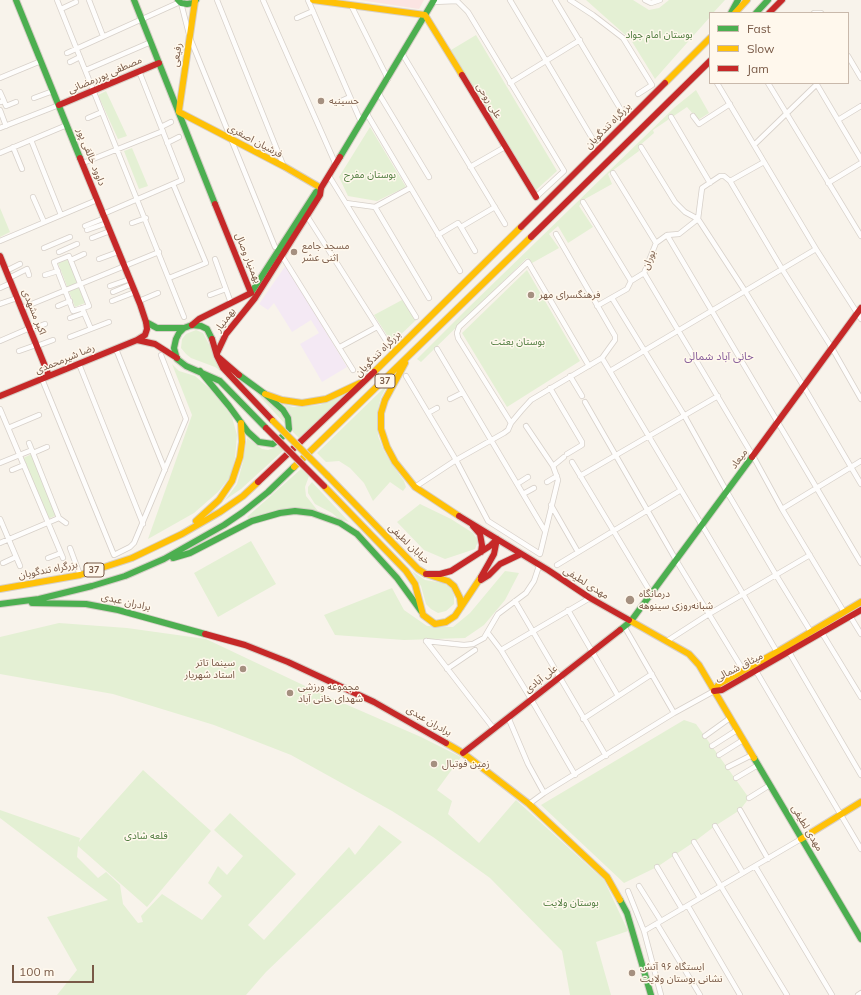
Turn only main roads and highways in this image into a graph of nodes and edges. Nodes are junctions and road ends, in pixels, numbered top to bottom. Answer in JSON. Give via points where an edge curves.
{"nodes":[{"id":1,"x":16,"y":0,"type":"edge"},
{"id":2,"x":134,"y":0,"type":"edge"},
{"id":3,"x":313,"y":0,"type":"edge"},
{"id":4,"x":738,"y":0,"type":"edge"},
{"id":5,"x":747,"y":0,"type":"edge"},
{"id":6,"x":768,"y":0,"type":"edge"},
{"id":7,"x":782,"y":0,"type":"edge"},
{"id":8,"x":195,"y":1,"type":"edge"},
{"id":9,"x":434,"y":1,"type":"edge"},
{"id":10,"x":180,"y":2,"type":"edge"},
{"id":11,"x":732,"y":12,"type":"edge"},
{"id":12,"x":735,"y":12,"type":"edge"},
{"id":13,"x":757,"y":12,"type":"edge"},
{"id":14,"x":770,"y":12,"type":"edge"},
{"id":15,"x":425,"y":15,"type":"junction"},
{"id":16,"x":709,"y":39,"type":"edge"},
{"id":17,"x":709,"y":62,"type":"edge"},
{"id":18,"x":159,"y":63,"type":"junction"},
{"id":19,"x":59,"y":105,"type":"junction"},
{"id":20,"x":179,"y":112,"type":"junction"},
{"id":21,"x":321,"y":188,"type":"junction"},
{"id":22,"x":536,"y":197,"type":"road end"},
{"id":23,"x":0,"y":256,"type":"edge"},
{"id":24,"x":3,"y":267,"type":"edge"},
{"id":25,"x":253,"y":296,"type":"junction"},
{"id":26,"x":859,"y":310,"type":"edge"},
{"id":27,"x":146,"y":322,"type":"junction"},
{"id":28,"x":192,"y":325,"type":"junction"},
{"id":29,"x":184,"y":328,"type":"junction"},
{"id":30,"x":137,"y":340,"type":"junction"},
{"id":31,"x":217,"y":356,"type":"junction"},
{"id":32,"x":177,"y":359,"type":"junction"},
{"id":33,"x":406,"y":360,"type":"junction"},
{"id":34,"x":200,"y":372,"type":"junction"},
{"id":35,"x":49,"y":376,"type":"junction"},
{"id":36,"x":366,"y":380,"type":"junction"},
{"id":37,"x":265,"y":394,"type":"junction"},
{"id":38,"x":0,"y":396,"type":"edge"},
{"id":39,"x":242,"y":423,"type":"junction"},
{"id":40,"x":470,"y":522,"type":"junction"},
{"id":41,"x":497,"y":539,"type":"junction"},
{"id":42,"x":147,"y":551,"type":"junction"},
{"id":43,"x":480,"y":552,"type":"junction"},
{"id":44,"x":521,"y":554,"type":"junction"},
{"id":45,"x":164,"y":559,"type":"junction"},
{"id":46,"x":426,"y":574,"type":"junction"},
{"id":47,"x":480,"y":581,"type":"junction"},
{"id":48,"x":0,"y":589,"type":"edge"},
{"id":49,"x":861,"y":602,"type":"edge"},
{"id":50,"x":0,"y":604,"type":"edge"},
{"id":51,"x":461,"y":607,"type":"junction"},
{"id":52,"x":861,"y":610,"type":"edge"},
{"id":53,"x":423,"y":615,"type":"junction"},
{"id":54,"x":632,"y":621,"type":"junction"},
{"id":55,"x":714,"y":690,"type":"junction"},
{"id":56,"x":463,"y":753,"type":"junction"},
{"id":57,"x":861,"y":802,"type":"edge"},
{"id":58,"x":801,"y":838,"type":"junction"},
{"id":59,"x":861,"y":939,"type":"edge"},
{"id":60,"x":651,"y":995,"type":"edge"}],
"edges":[{"from":1,"to":19,"type":"main road","name":"داوود خالقی پور"},
{"from":2,"to":18,"type":"main road","name":"بهمنیار وصال"},
{"from":3,"to":15,"type":"main road"},
{"from":4,"to":11,"type":"main road"},
{"from":5,"to":12,"type":"main road"},
{"from":6,"to":13,"type":"main road"},
{"from":7,"to":14,"type":"main road"},
{"from":8,"to":10,"type":"main road","via":[[187,4]]},
{"from":8,"to":20,"type":"main road","name":"رفیعی"},
{"from":9,"to":15,"type":"main road","name":"بهمنیار وصال"},
{"from":15,"to":21,"type":"main road","name":"بهمنیار وصال"},
{"from":15,"to":22,"type":"main road","name":"علی روحی"},
{"from":16,"to":36,"type":"main road","name":"بزرگراه تندگویان","number":"37"},
{"from":17,"to":33,"type":"main road","number":"37"},
{"from":18,"to":19,"type":"main road","name":"مصطفی پوررمضانی"},
{"from":18,"to":20,"type":"main road","name":"بهمنیار وصال"},
{"from":19,"to":27,"type":"main road","name":"داوود خالقی پور"},
{"from":20,"to":21,"type":"main road","name":"فرشیان اصغری"},
{"from":20,"to":25,"type":"main road","name":"بهمنیار وصال"},
{"from":21,"to":25,"type":"main road","name":"بهمنیار وصال","via":[[316,192]]},
{"from":21,"to":25,"type":"main road","name":"بهمنیار وصال","via":[[320,195],[282,256]]},
{"from":23,"to":24,"type":"main road","name":"اکبر مشهدی"},
{"from":24,"to":35,"type":"main road","name":"اکبر مشهدی"},
{"from":25,"to":28,"type":"main road","name":"بهمنیار","via":[[231,303]]},
{"from":25,"to":31,"type":"main road","name":"بهمنیار","via":[[226,334]]},
{"from":26,"to":54,"type":"main road","name":"میعاد"},
{"from":27,"to":29,"type":"main road","via":[[158,328]]},
{"from":27,"to":30,"type":"main road","via":[[145,335]]},
{"from":28,"to":29,"type":"main road","name":"بهمنیار"},
{"from":28,"to":31,"type":"main road","via":[[207,329]]},
{"from":29,"to":32,"type":"main road","via":[[176,339],[174,348]]},
{"from":30,"to":32,"type":"main road","via":[[155,344]]},
{"from":30,"to":35,"type":"main road","name":"رضا شیرمحمدی"},
{"from":31,"to":37,"type":"main road"},
{"from":31,"to":46,"type":"main road","name":"خیابان لطیفی","bridge":true,"via":[[228,375],[408,559]]},
{"from":32,"to":34,"type":"main road"},
{"from":33,"to":40,"type":"main road","name":"مهدی لطیفی","via":[[381,413],[387,447],[395,462],[416,487]]},
{"from":33,"to":45,"type":"main road","number":"37","via":[[255,502],[233,519]]},
{"from":34,"to":39,"type":"main road"},
{"from":34,"to":53,"type":"main road","name":"خیابان لطیفی","bridge":true,"via":[[220,381],[406,571],[415,584]]},
{"from":35,"to":38,"type":"main road","name":"رضا شیرمحمدی"},
{"from":36,"to":37,"type":"main road","via":[[326,399],[302,403]]},
{"from":36,"to":42,"type":"main road","name":"بزرگراه تندگویان","number":"37","via":[[243,496],[193,528]]},
{"from":37,"to":39,"type":"main road","via":[[287,416],[290,426],[283,436],[273,444],[262,444],[255,440]]},
{"from":39,"to":42,"type":"main road","via":[[240,458],[225,492],[200,518]]},
{"from":40,"to":41,"type":"main road","name":"مهدی لطیفی"},
{"from":40,"to":43,"type":"main road","via":[[480,534]]},
{"from":41,"to":43,"type":"main road"},
{"from":41,"to":44,"type":"main road","name":"مهدی لطیفی"},
{"from":41,"to":47,"type":"main road","via":[[494,554]]},
{"from":42,"to":48,"type":"main road","name":"بزرگراه تندگویان","number":"37","via":[[80,575]]},
{"from":43,"to":46,"type":"main road","via":[[451,571]]},
{"from":44,"to":47,"type":"main road","via":[[500,564]]},
{"from":44,"to":54,"type":"main road","name":"مهدی لطیفی","via":[[590,598]]},
{"from":45,"to":50,"type":"main road","number":"37","via":[[125,576],[92,586],[39,599]]},
{"from":45,"to":53,"type":"main road","via":[[190,553],[245,524],[267,516],[280,512],[312,513],[340,523],[357,534],[397,578]]},
{"from":46,"to":51,"type":"main road","name":"خیابان لطیفی","via":[[448,581],[454,586]]},
{"from":47,"to":51,"type":"main road"},
{"from":49,"to":55,"type":"main road","name":"میثاق شمالی","via":[[719,684]]},
{"from":50,"to":56,"type":"main road","name":"برادران عبدی","via":[[86,604],[125,611],[245,645],[374,702]]},
{"from":51,"to":53,"type":"main road","via":[[455,616],[441,624],[435,624]]},
{"from":52,"to":55,"type":"main road","name":"میثاق شمالی","via":[[722,690]]},
{"from":54,"to":55,"type":"main road","name":"مهدی لطیفی","via":[[689,654]]},
{"from":54,"to":56,"type":"main road","name":"علی آبادی"},
{"from":55,"to":58,"type":"main road","name":"مهدی لطیفی"},
{"from":56,"to":60,"type":"main road","name":"برادران عبدی","via":[[529,804],[607,877],[627,914]]},
{"from":57,"to":58,"type":"main road"},
{"from":58,"to":59,"type":"main road","name":"مهدی لطیفی"}]}
